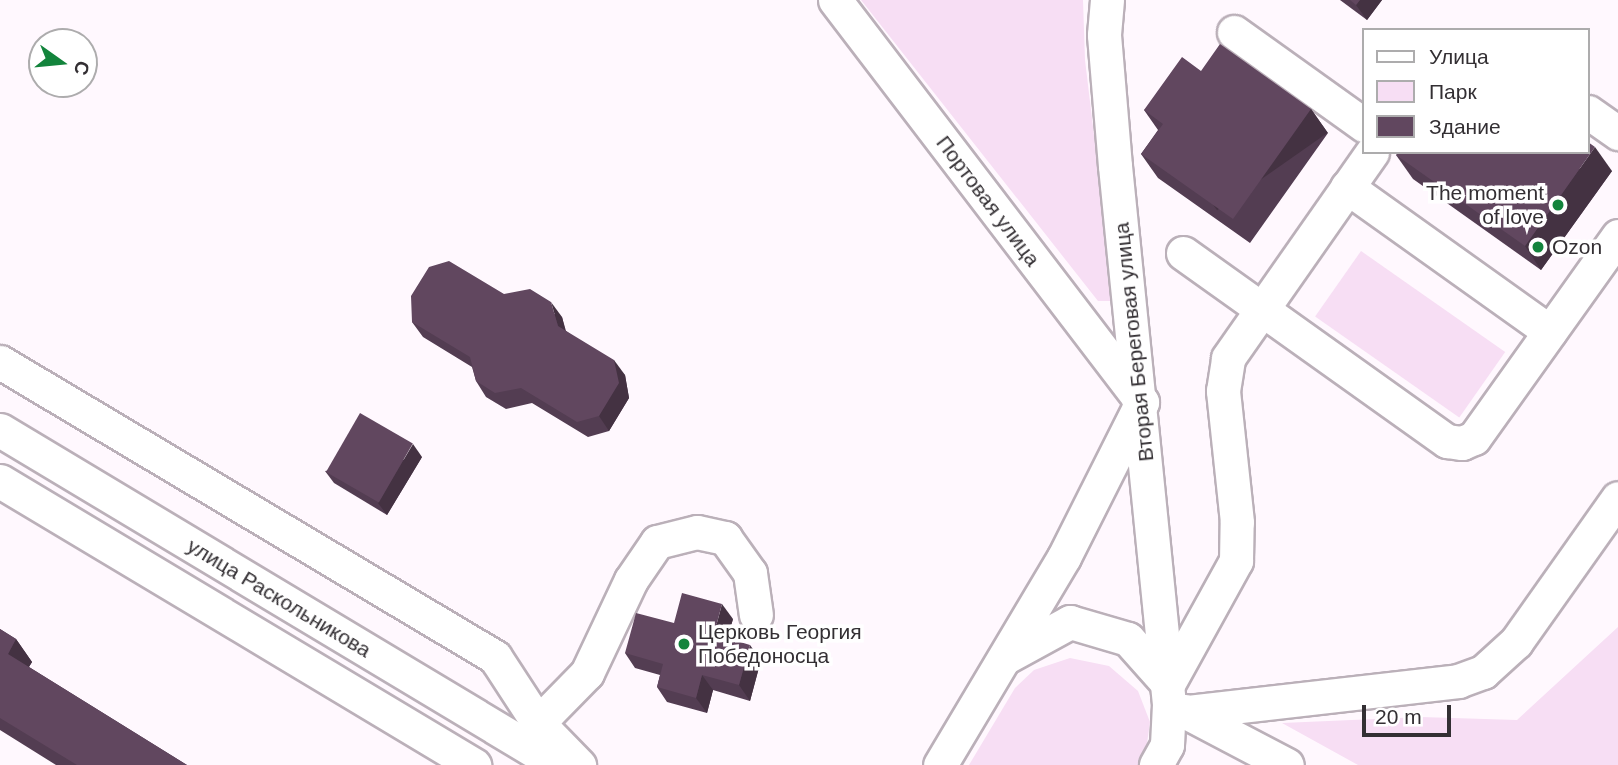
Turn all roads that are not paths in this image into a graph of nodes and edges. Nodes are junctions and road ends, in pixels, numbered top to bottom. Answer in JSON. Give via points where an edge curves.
{"nodes":[{"id":1,"x":835,"y":0,"type":"edge"},
{"id":2,"x":1107,"y":0,"type":"edge"},
{"id":3,"x":1234,"y":32,"type":"dead end"},
{"id":4,"x":1590,"y":113,"type":"edge"},
{"id":5,"x":1362,"y":124,"type":"edge"},
{"id":6,"x":1618,"y":133,"type":"edge"},
{"id":7,"x":1371,"y":154,"type":"edge"},
{"id":8,"x":1347,"y":187,"type":"junction"},
{"id":9,"x":1618,"y":236,"type":"edge"},
{"id":10,"x":1183,"y":253,"type":"dead end"},
{"id":11,"x":1261,"y":309,"type":"junction"},
{"id":12,"x":1550,"y":331,"type":"junction"},
{"id":13,"x":0,"y":362,"type":"edge"},
{"id":14,"x":1142,"y":402,"type":"junction"},
{"id":15,"x":0,"y":430,"type":"edge"},
{"id":16,"x":0,"y":481,"type":"edge"},
{"id":17,"x":1618,"y":498,"type":"edge"},
{"id":18,"x":756,"y":615,"type":"dead end"},
{"id":19,"x":1006,"y":657,"type":"junction"},
{"id":20,"x":1175,"y":700,"type":"junction"},
{"id":21,"x":538,"y":723,"type":"junction"},
{"id":22,"x":1162,"y":755,"type":"edge"},
{"id":23,"x":474,"y":765,"type":"edge"},
{"id":24,"x":558,"y":765,"type":"edge"},
{"id":25,"x":579,"y":765,"type":"edge"},
{"id":26,"x":940,"y":765,"type":"edge"},
{"id":27,"x":1287,"y":765,"type":"edge"}],
"edges":[{"from":1,"to":14,"type":"street","name":"Портовая улица"},
{"from":2,"to":14,"type":"street","name":"Вторая Береговая улица","via":[[1104,35],[1114,153]]},
{"from":3,"to":5,"type":"street"},
{"from":4,"to":6,"type":"street"},
{"from":7,"to":8,"type":"street"},
{"from":8,"to":11,"type":"street"},
{"from":8,"to":12,"type":"street"},
{"from":9,"to":12,"type":"street"},
{"from":10,"to":11,"type":"street"},
{"from":11,"to":12,"type":"street","via":[[1455,443],[1474,438]]},
{"from":11,"to":20,"type":"street","via":[[1235,346],[1223,379],[1237,522],[1236,561]]},
{"from":13,"to":21,"type":"street","via":[[495,657]]},
{"from":14,"to":19,"type":"street","via":[[1064,557]]},
{"from":14,"to":20,"type":"street","name":"Вторая Береговая улица"},
{"from":15,"to":24,"type":"street","name":"улица Раскольникова"},
{"from":16,"to":23,"type":"street","name":"улица Раскольникова"},
{"from":17,"to":20,"type":"street","via":[[1516,642],[1483,672],[1458,681]]},
{"from":18,"to":21,"type":"street","via":[[750,573],[725,538],[697,532],[657,542],[631,580],[587,673]]},
{"from":19,"to":20,"type":"street","via":[[1070,622],[1128,639]]},
{"from":19,"to":26,"type":"street"},
{"from":20,"to":22,"type":"street","name":"Вторая Береговая улица"},
{"from":20,"to":27,"type":"street"},
{"from":21,"to":25,"type":"street"}]}
